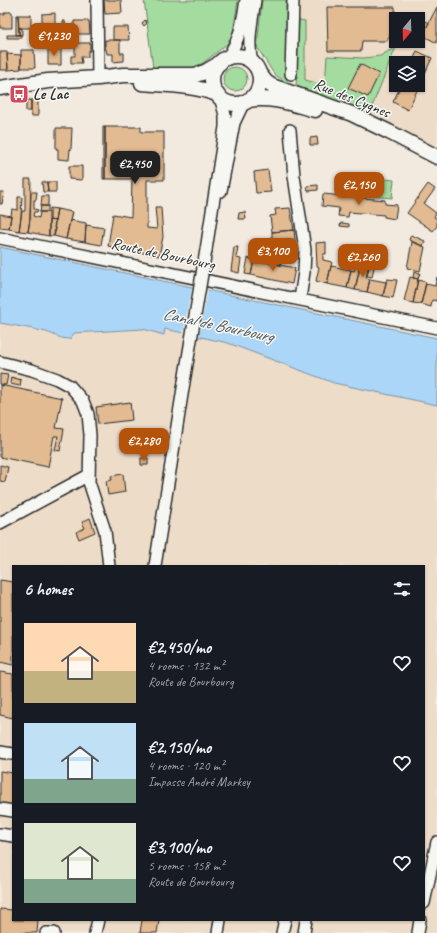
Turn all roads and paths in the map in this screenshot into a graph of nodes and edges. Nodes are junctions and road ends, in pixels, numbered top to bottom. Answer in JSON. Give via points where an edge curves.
{"nodes":[{"id":1,"x":97,"y":0,"type":"edge"},
{"id":2,"x":246,"y":0,"type":"edge"},
{"id":3,"x":255,"y":0,"type":"edge"},
{"id":4,"x":293,"y":0,"type":"edge"},
{"id":5,"x":223,"y":61,"type":"junction"},
{"id":6,"x":255,"y":68,"type":"junction"},
{"id":7,"x":291,"y":74,"type":"dead end"},
{"id":8,"x":98,"y":78,"type":"junction"},
{"id":9,"x":0,"y":88,"type":"edge"},
{"id":10,"x":219,"y":96,"type":"junction"},
{"id":11,"x":246,"y":101,"type":"junction"},
{"id":12,"x":290,"y":130,"type":"dead end"},
{"id":13,"x":436,"y":156,"type":"edge"},
{"id":14,"x":0,"y":238,"type":"edge"},
{"id":15,"x":206,"y":250,"type":"junction"},
{"id":16,"x":300,"y":299,"type":"junction"},
{"id":17,"x":437,"y":328,"type":"edge"},
{"id":18,"x":0,"y":362,"type":"edge"},
{"id":19,"x":89,"y":475,"type":"junction"},
{"id":20,"x":0,"y":523,"type":"edge"},
{"id":21,"x":109,"y":565,"type":"edge"},
{"id":22,"x":154,"y":565,"type":"edge"},
{"id":23,"x":0,"y":752,"type":"edge"},
{"id":24,"x":12,"y":754,"type":"edge"},
{"id":25,"x":0,"y":809,"type":"edge"},
{"id":26,"x":12,"y":811,"type":"edge"},
{"id":27,"x":0,"y":834,"type":"edge"},
{"id":28,"x":12,"y":836,"type":"edge"},
{"id":29,"x":437,"y":842,"type":"edge"},
{"id":30,"x":435,"y":863,"type":"edge"},
{"id":31,"x":425,"y":899,"type":"edge"},
{"id":32,"x":98,"y":921,"type":"edge"},
{"id":33,"x":220,"y":921,"type":"edge"},
{"id":34,"x":285,"y":921,"type":"edge"},
{"id":35,"x":306,"y":921,"type":"edge"},
{"id":36,"x":420,"y":921,"type":"edge"},
{"id":37,"x":46,"y":933,"type":"edge"},
{"id":38,"x":54,"y":933,"type":"edge"},
{"id":39,"x":96,"y":933,"type":"edge"},
{"id":40,"x":218,"y":933,"type":"edge"},
{"id":41,"x":282,"y":933,"type":"edge"},
{"id":42,"x":304,"y":933,"type":"edge"},
{"id":43,"x":418,"y":933,"type":"edge"}],
"edges":[{"from":1,"to":8,"type":"street"},
{"from":2,"to":5,"type":"street","via":[[239,38]]},
{"from":3,"to":6,"type":"street","via":[[250,45]]},
{"from":4,"to":7,"type":"street"},
{"from":5,"to":6,"type":"main road","via":[[240,56]]},
{"from":5,"to":8,"type":"main road","via":[[195,75],[130,75]]},
{"from":5,"to":10,"type":"main road","via":[[215,69],[213,77],[213,86]]},
{"from":6,"to":11,"type":"main road","via":[[260,78],[259,87]]},
{"from":6,"to":13,"type":"main road","name":"Rue des Cygnes","via":[[272,86],[356,116]]},
{"from":8,"to":9,"type":"main road","via":[[48,81]]},
{"from":8,"to":10,"type":"main road","via":[[193,87]]},
{"from":10,"to":11,"type":"main road","via":[[232,103]]},
{"from":10,"to":15,"type":"street","via":[[225,115],[225,128]]},
{"from":11,"to":13,"type":"main road","name":"Rue des Cygnes","via":[[272,99],[315,110]]},
{"from":11,"to":15,"type":"street","via":[[234,123],[224,178]]},
{"from":12,"to":16,"type":"street","via":[[305,250]]},
{"from":14,"to":16,"type":"street","name":"Route de Bourbourg"},
{"from":15,"to":22,"type":"street","bridge":true},
{"from":16,"to":17,"type":"street","name":"Route de Bourbourg"},
{"from":18,"to":19,"type":"street","via":[[57,379],[79,395],[86,407],[89,420]]},
{"from":19,"to":20,"type":"street"},
{"from":19,"to":21,"type":"street","via":[[92,493],[105,531]]},
{"from":23,"to":24,"type":"street"},
{"from":25,"to":26,"type":"street"},
{"from":27,"to":28,"type":"street"},
{"from":29,"to":30,"type":"street"},
{"from":30,"to":31,"type":"street"},
{"from":32,"to":39,"type":"street"},
{"from":33,"to":40,"type":"street"},
{"from":34,"to":41,"type":"street"},
{"from":35,"to":42,"type":"street"},
{"from":36,"to":43,"type":"street"},
{"from":37,"to":38,"type":"street"}]}
